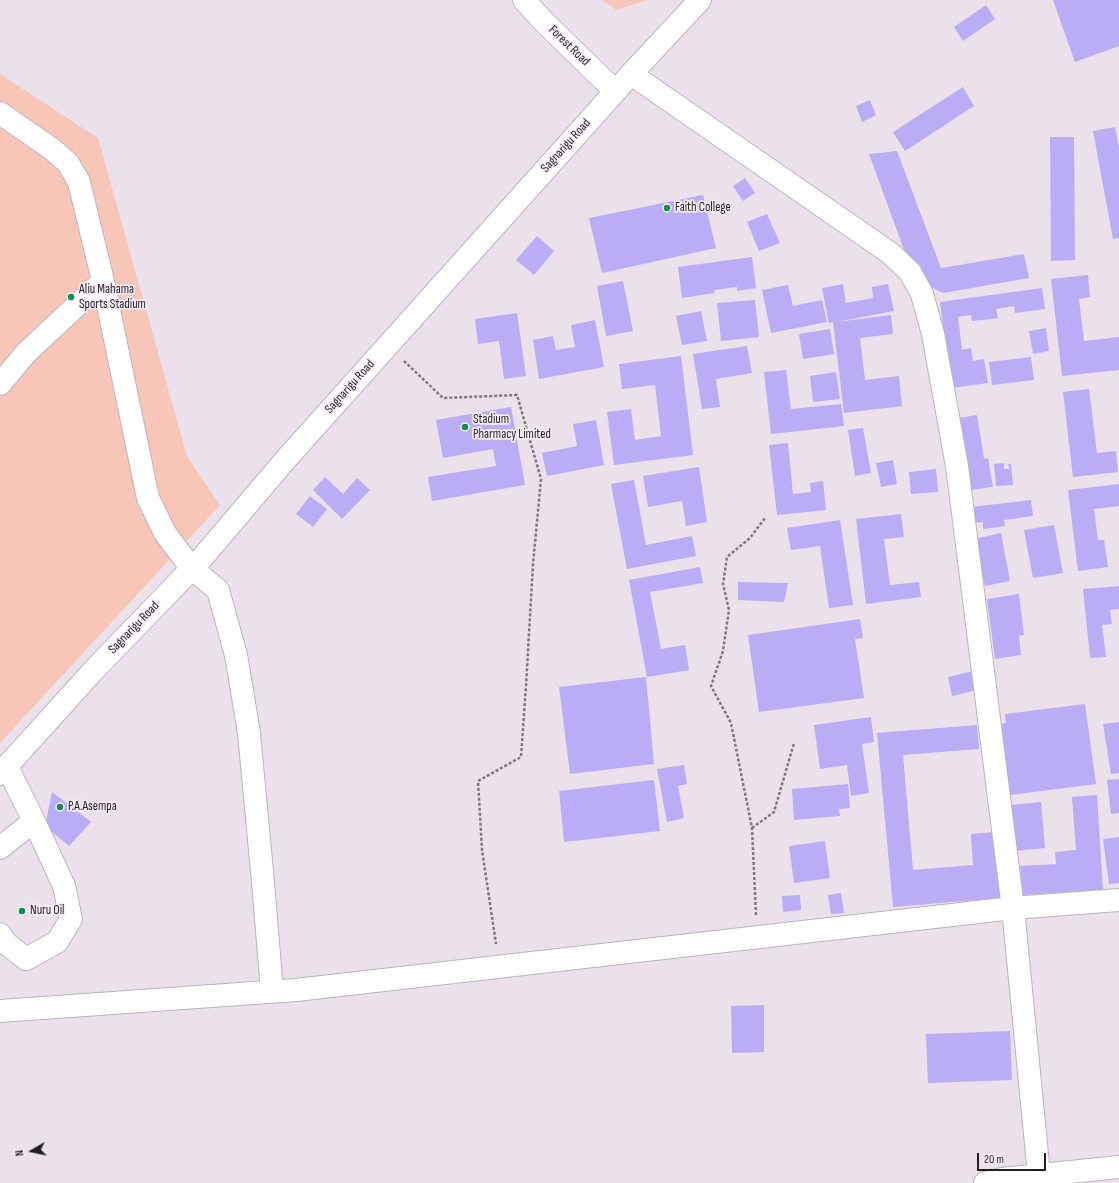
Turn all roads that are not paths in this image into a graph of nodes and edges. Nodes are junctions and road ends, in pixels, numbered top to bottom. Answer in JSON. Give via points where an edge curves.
{"nodes":[{"id":1,"x":524,"y":0,"type":"edge"},
{"id":2,"x":700,"y":0,"type":"edge"},
{"id":3,"x":631,"y":74,"type":"junction"},
{"id":4,"x":615,"y":92,"type":"junction"},
{"id":5,"x":0,"y":114,"type":"edge"},
{"id":6,"x":103,"y":281,"type":"junction"},
{"id":7,"x":0,"y":384,"type":"edge"},
{"id":8,"x":192,"y":569,"type":"junction"},
{"id":9,"x":3,"y":770,"type":"edge"},
{"id":10,"x":34,"y":820,"type":"junction"},
{"id":11,"x":0,"y":848,"type":"edge"},
{"id":12,"x":1119,"y":900,"type":"edge"},
{"id":13,"x":1013,"y":908,"type":"junction"},
{"id":14,"x":0,"y":934,"type":"edge"},
{"id":15,"x":272,"y":992,"type":"junction"},
{"id":16,"x":0,"y":1010,"type":"edge"},
{"id":17,"x":1119,"y":1167,"type":"edge"},
{"id":18,"x":1039,"y":1175,"type":"junction"},
{"id":19,"x":985,"y":1183,"type":"edge"}],
"edges":[{"from":1,"to":4,"type":"street","name":"Forest Road"},
{"from":2,"to":3,"type":"street","name":"Sagnarigu Road"},
{"from":3,"to":4,"type":"street","name":"Sagnarigu Road"},
{"from":3,"to":13,"type":"street","via":[[890,253],[910,272],[922,294],[933,334],[957,466]]},
{"from":4,"to":8,"type":"street","name":"Sagnarigu Road","via":[[287,458]]},
{"from":5,"to":6,"type":"street","via":[[52,149],[68,163],[79,182]]},
{"from":6,"to":7,"type":"street","via":[[26,353]]},
{"from":6,"to":8,"type":"street","via":[[148,498],[165,533]]},
{"from":8,"to":9,"type":"street","name":"Sagnarigu Road","via":[[93,671]]},
{"from":8,"to":15,"type":"street","via":[[218,590],[236,655],[249,733]]},
{"from":9,"to":10,"type":"street"},
{"from":10,"to":11,"type":"street"},
{"from":10,"to":14,"type":"street","via":[[64,886],[71,919],[57,942],[26,959],[7,944]]},
{"from":12,"to":13,"type":"street"},
{"from":13,"to":15,"type":"street"},
{"from":13,"to":18,"type":"street"},
{"from":15,"to":16,"type":"street"},
{"from":17,"to":18,"type":"street"},
{"from":18,"to":19,"type":"street"}]}
